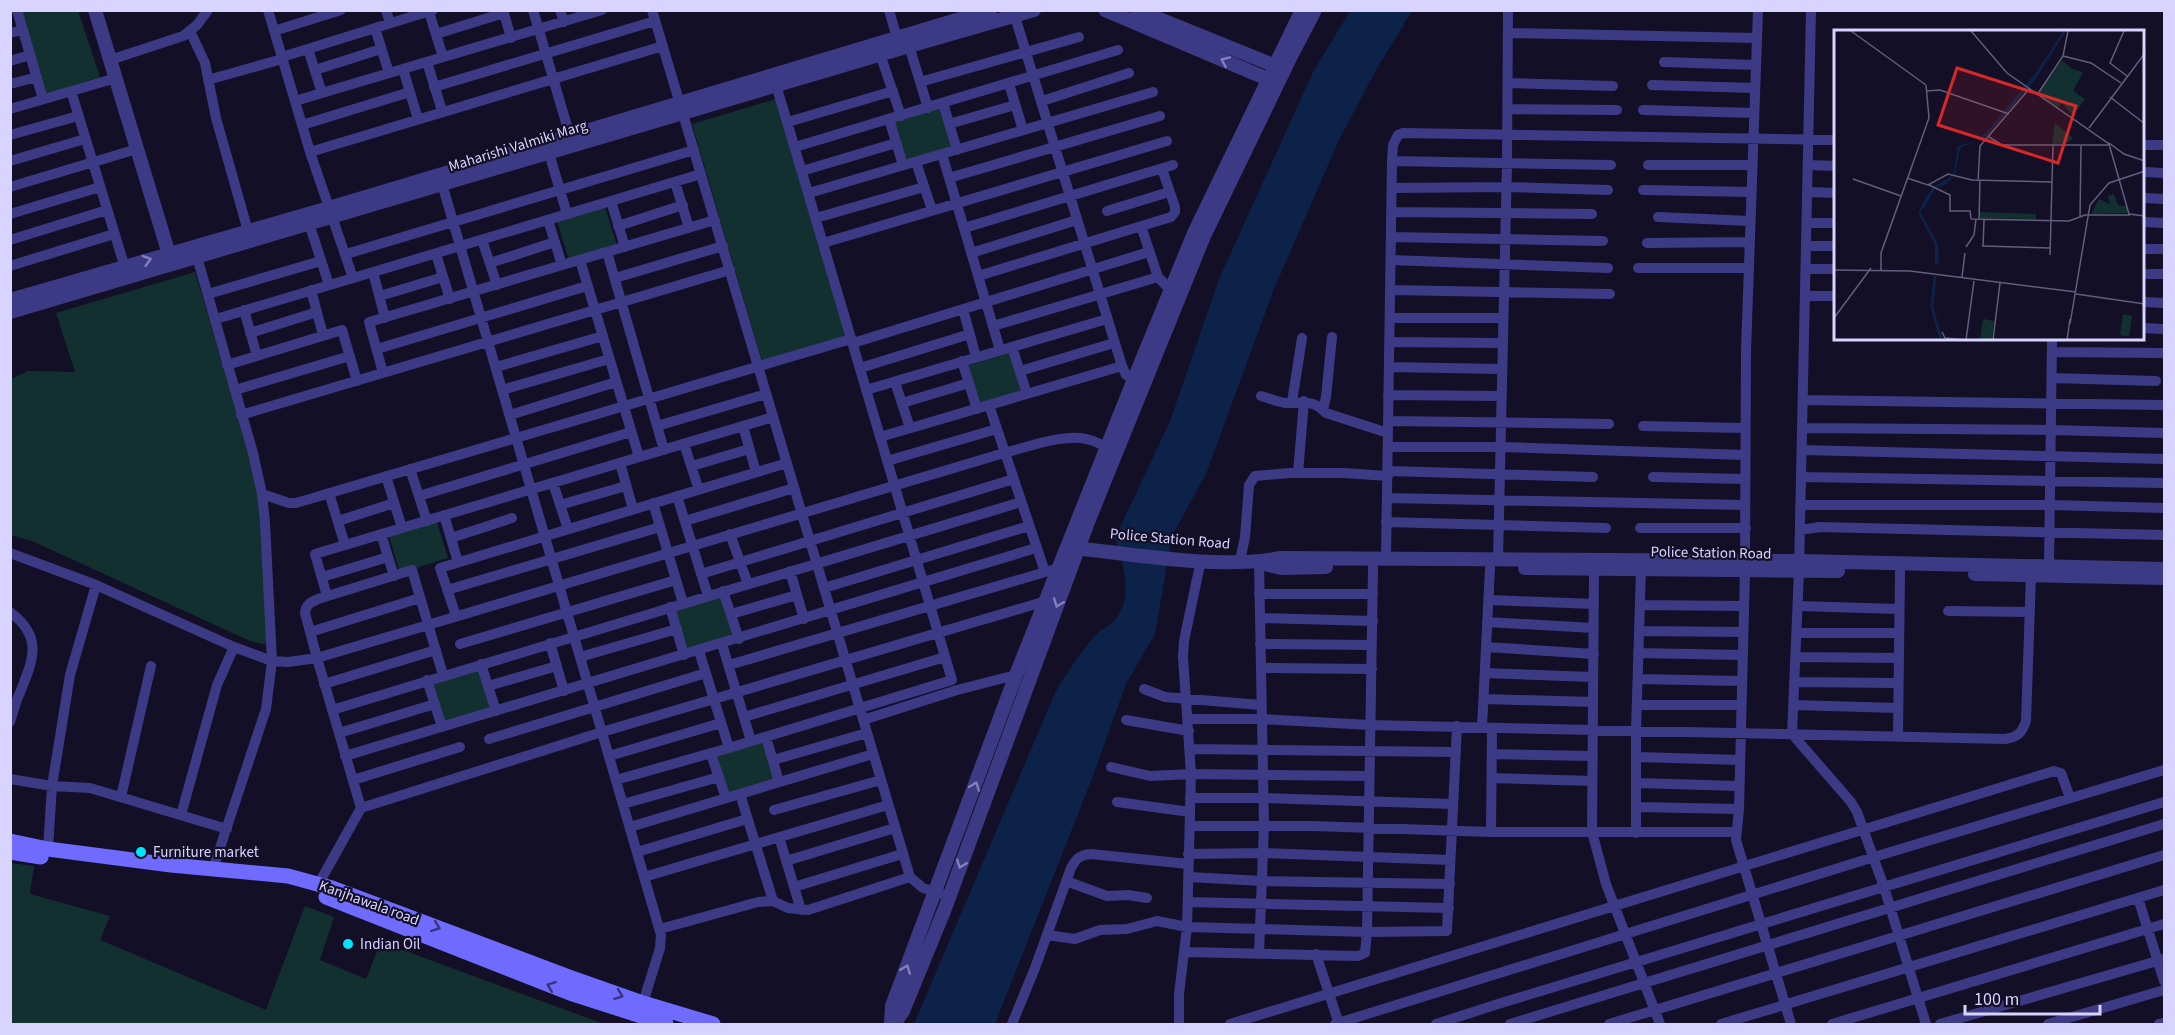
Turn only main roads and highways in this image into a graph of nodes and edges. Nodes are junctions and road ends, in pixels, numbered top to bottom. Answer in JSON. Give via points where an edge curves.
{"nodes":[{"id":1,"x":10,"y":841,"type":"edge"},
{"id":2,"x":10,"y":852,"type":"edge"},
{"id":3,"x":387,"y":915,"type":"junction"},
{"id":4,"x":666,"y":1024,"type":"edge"},
{"id":5,"x":709,"y":1024,"type":"edge"}],
"edges":[{"from":1,"to":3,"type":"main road","name":"Kanjhawala road","via":[[213,870],[288,876]]},
{"from":2,"to":3,"type":"main road","name":"Kanjhawala road","via":[[287,887]]},
{"from":4,"to":3,"type":"main road","name":"Kanjhawala road","one_way":true,"via":[[570,993]]},
{"from":3,"to":5,"type":"main road","name":"Kanjhawala road","one_way":true}]}
